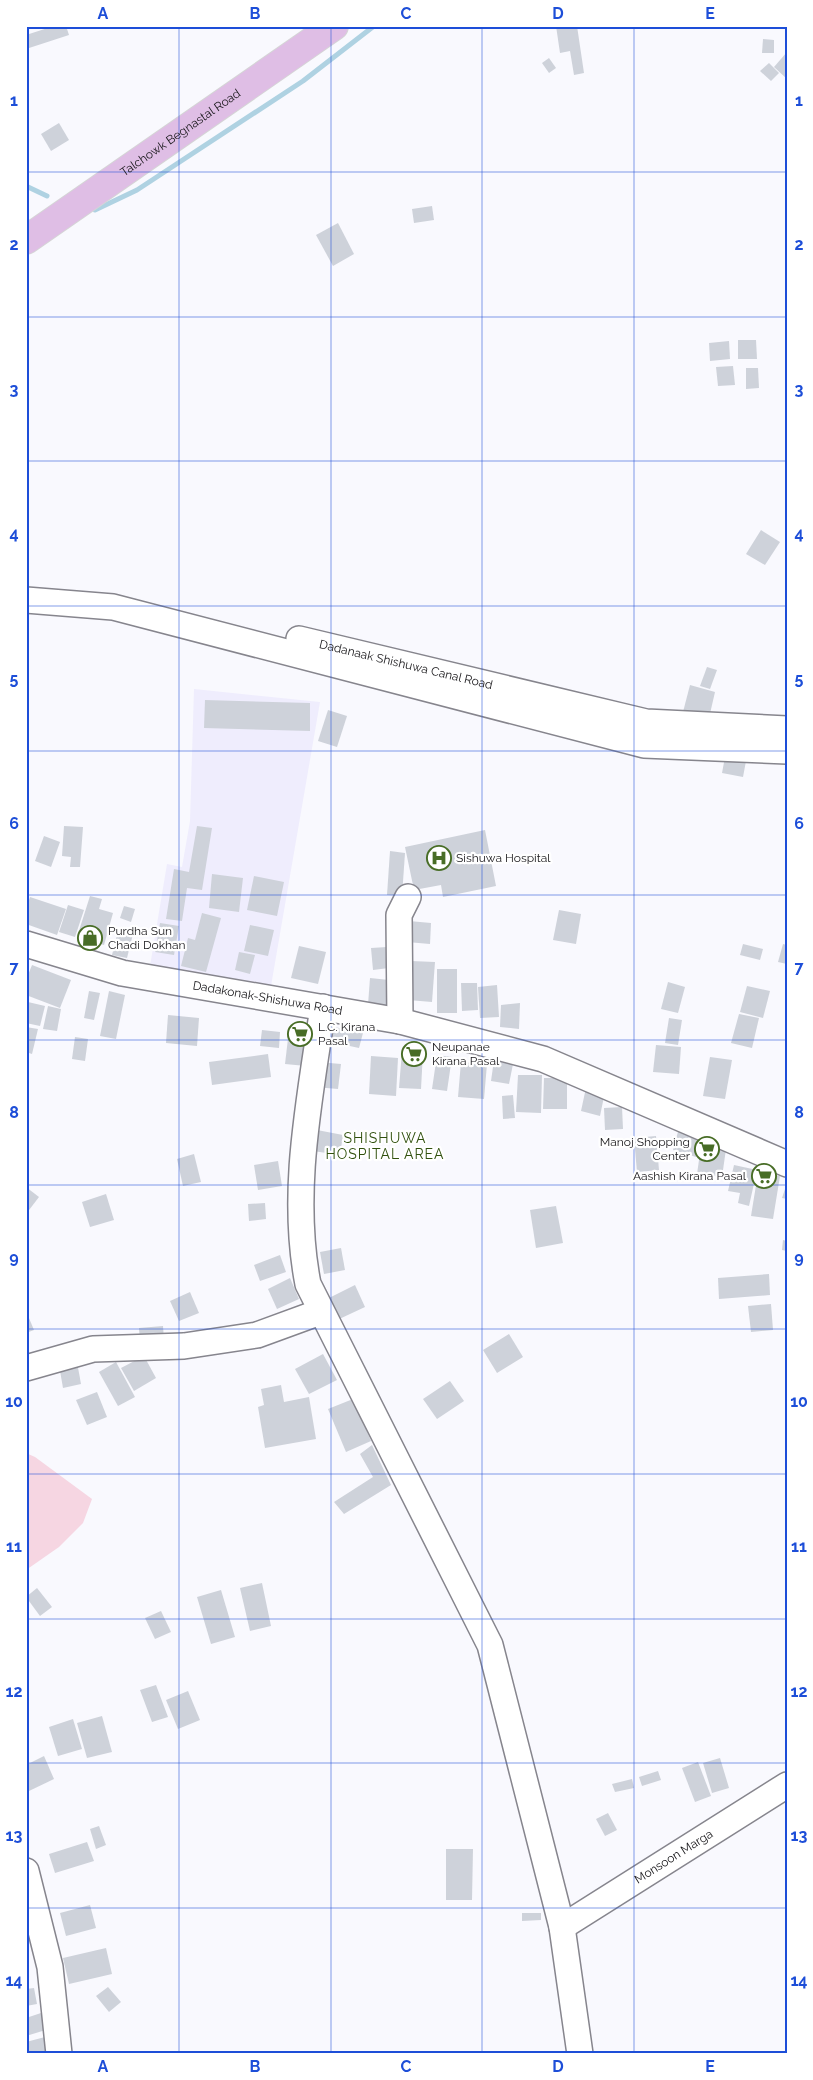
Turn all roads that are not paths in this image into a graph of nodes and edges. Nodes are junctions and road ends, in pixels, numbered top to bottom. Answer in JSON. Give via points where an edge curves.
{"nodes":[{"id":1,"x":334,"y":26,"type":"edge"},
{"id":2,"x":26,"y":240,"type":"edge"},
{"id":3,"x":26,"y":589,"type":"edge"},
{"id":4,"x":26,"y":600,"type":"edge"},
{"id":5,"x":787,"y":730,"type":"edge"},
{"id":6,"x":787,"y":751,"type":"edge"},
{"id":7,"x":408,"y":897,"type":"dead end"},
{"id":8,"x":26,"y":944,"type":"edge"},
{"id":9,"x":323,"y":1007,"type":"junction"},
{"id":10,"x":400,"y":1021,"type":"junction"},
{"id":11,"x":787,"y":1164,"type":"edge"},
{"id":12,"x":320,"y":1312,"type":"junction"},
{"id":13,"x":26,"y":1368,"type":"edge"},
{"id":14,"x":787,"y":1784,"type":"edge"},
{"id":15,"x":26,"y":1871,"type":"edge"},
{"id":16,"x":562,"y":1927,"type":"junction"},
{"id":17,"x":59,"y":2054,"type":"edge"},
{"id":18,"x":580,"y":2054,"type":"edge"}],
"edges":[{"from":1,"to":2,"type":"main road","name":"Talchowk Begnastal Road"},
{"from":3,"to":5,"type":"street","name":"Dadanaak Shishuwa Canal Road","via":[[110,595],[646,722]]},
{"from":4,"to":6,"type":"street","name":"Dadanaak Shishuwa Canal Road","via":[[113,607],[644,745]]},
{"from":7,"to":10,"type":"street","via":[[399,915]]},
{"from":8,"to":9,"type":"street","name":"Dadakonak-Shishuwa Road","via":[[122,972]]},
{"from":9,"to":10,"type":"street","name":"Dadakonak-Shishuwa Road"},
{"from":9,"to":12,"type":"street","via":[[301,1166],[300,1212],[302,1257],[308,1284]]},
{"from":10,"to":11,"type":"street","name":"Dadakonak-Shishuwa Road","via":[[543,1059]]},
{"from":12,"to":13,"type":"street","via":[[257,1335],[184,1346],[93,1349]]},
{"from":12,"to":16,"type":"street","via":[[490,1645]]},
{"from":14,"to":16,"type":"street","name":"Monsoon Marga"},
{"from":15,"to":17,"type":"street","via":[[50,1967]]},
{"from":16,"to":18,"type":"street"}]}
